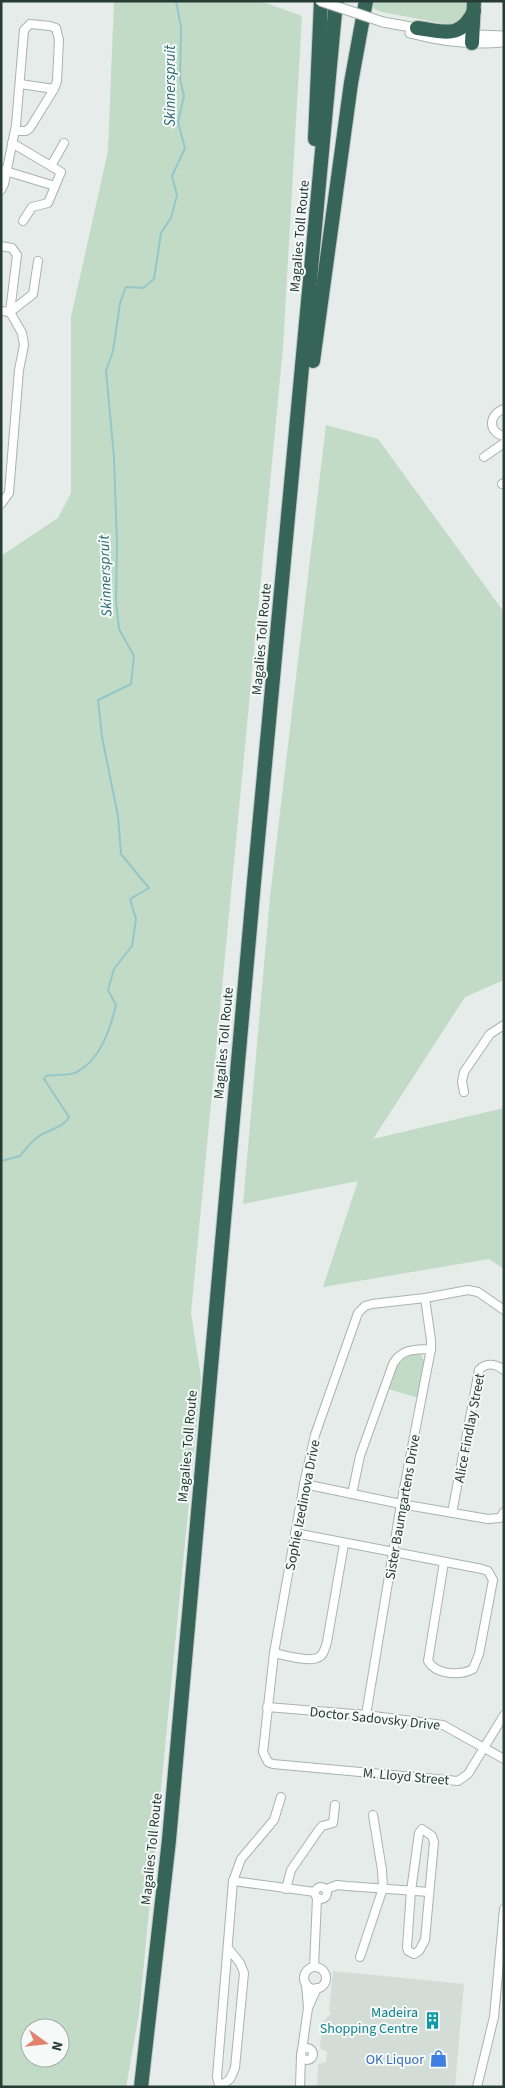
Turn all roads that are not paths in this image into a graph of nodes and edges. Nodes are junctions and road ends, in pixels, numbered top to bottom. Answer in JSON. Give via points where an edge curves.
{"nodes":[{"id":1,"x":321,"y":1,"type":"edge"},
{"id":2,"x":336,"y":1,"type":"edge"},
{"id":3,"x":343,"y":1,"type":"edge"},
{"id":4,"x":366,"y":1,"type":"edge"},
{"id":5,"x":474,"y":6,"type":"edge"},
{"id":6,"x":386,"y":23,"type":"junction"},
{"id":7,"x":417,"y":28,"type":"junction"},
{"id":8,"x":504,"y":36,"type":"edge"},
{"id":9,"x":472,"y":40,"type":"junction"},
{"id":10,"x":504,"y":42,"type":"edge"},
{"id":11,"x":20,"y":84,"type":"junction"},
{"id":12,"x":54,"y":89,"type":"junction"},
{"id":13,"x":15,"y":131,"type":"junction"},
{"id":14,"x":12,"y":143,"type":"junction"},
{"id":15,"x":64,"y":143,"type":"dead end"},
{"id":16,"x":51,"y":166,"type":"junction"},
{"id":17,"x":5,"y":174,"type":"edge"},
{"id":18,"x":55,"y":186,"type":"junction"},
{"id":19,"x":1,"y":190,"type":"edge"},
{"id":20,"x":23,"y":221,"type":"dead end"},
{"id":21,"x":1,"y":246,"type":"edge"},
{"id":22,"x":38,"y":261,"type":"dead end"},
{"id":23,"x":1,"y":311,"type":"edge"},
{"id":24,"x":10,"y":312,"type":"junction"},
{"id":25,"x":504,"y":409,"type":"edge"},
{"id":26,"x":302,"y":412,"type":"junction"},
{"id":27,"x":504,"y":436,"type":"edge"},
{"id":28,"x":504,"y":443,"type":"edge"},
{"id":29,"x":484,"y":457,"type":"dead end"},
{"id":30,"x":1,"y":504,"type":"edge"},
{"id":31,"x":503,"y":1029,"type":"edge"},
{"id":32,"x":464,"y":1092,"type":"dead end"},
{"id":33,"x":425,"y":1298,"type":"junction"},
{"id":34,"x":504,"y":1310,"type":"edge"},
{"id":35,"x":431,"y":1349,"type":"junction"},
{"id":36,"x":504,"y":1370,"type":"edge"},
{"id":37,"x":304,"y":1484,"type":"junction"},
{"id":38,"x":352,"y":1494,"type":"junction"},
{"id":39,"x":401,"y":1504,"type":"junction"},
{"id":40,"x":504,"y":1512,"type":"edge"},
{"id":41,"x":452,"y":1514,"type":"junction"},
{"id":42,"x":295,"y":1533,"type":"junction"},
{"id":43,"x":344,"y":1544,"type":"junction"},
{"id":44,"x":393,"y":1552,"type":"junction"},
{"id":45,"x":444,"y":1562,"type":"junction"},
{"id":46,"x":274,"y":1653,"type":"junction"},
{"id":47,"x":268,"y":1707,"type":"junction"},
{"id":48,"x":366,"y":1715,"type":"junction"},
{"id":49,"x":504,"y":1715,"type":"edge"},
{"id":50,"x":484,"y":1748,"type":"junction"},
{"id":51,"x":504,"y":1759,"type":"edge"},
{"id":52,"x":273,"y":1764,"type":"joint"},
{"id":53,"x":281,"y":1797,"type":"dead end"},
{"id":54,"x":335,"y":1805,"type":"dead end"},
{"id":55,"x":373,"y":1815,"type":"dead end"},
{"id":56,"x":233,"y":1882,"type":"junction"},
{"id":57,"x":383,"y":1888,"type":"junction"},
{"id":58,"x":286,"y":1889,"type":"junction"},
{"id":59,"x":411,"y":1891,"type":"junction"},
{"id":60,"x":429,"y":1892,"type":"junction"},
{"id":61,"x":321,"y":1894,"type":"junction"},
{"id":62,"x":504,"y":1909,"type":"edge"},
{"id":63,"x":228,"y":1948,"type":"junction"},
{"id":64,"x":360,"y":1957,"type":"dead end"},
{"id":65,"x":314,"y":1967,"type":"junction"},
{"id":66,"x":306,"y":1984,"type":"junction"},
{"id":67,"x":317,"y":1988,"type":"junction"},
{"id":68,"x":308,"y":2008,"type":"junction"},
{"id":69,"x":305,"y":2031,"type":"junction"},
{"id":70,"x":312,"y":2050,"type":"junction"},
{"id":71,"x":301,"y":2053,"type":"junction"},
{"id":72,"x":309,"y":2060,"type":"junction"},
{"id":73,"x":301,"y":2078,"type":"junction"},
{"id":74,"x":141,"y":2087,"type":"edge"},
{"id":75,"x":151,"y":2087,"type":"edge"},
{"id":76,"x":300,"y":2087,"type":"edge"},
{"id":77,"x":477,"y":2087,"type":"edge"}],
"edges":[{"from":1,"to":6,"type":"street","bridge":true},
{"from":1,"to":26,"type":"highway"},
{"from":2,"to":26,"type":"highway","name":"Magalies Toll Route"},
{"from":3,"to":26,"type":"highway","name":"Magalies Toll Route"},
{"from":4,"to":26,"type":"highway"},
{"from":5,"to":7,"type":"highway","via":[[468,23],[458,30]]},
{"from":5,"to":9,"type":"highway"},
{"from":6,"to":7,"type":"street"},
{"from":6,"to":9,"type":"street","via":[[445,40]]},
{"from":7,"to":9,"type":"street"},
{"from":8,"to":9,"type":"street"},
{"from":9,"to":10,"type":"street"},
{"from":11,"to":12,"type":"street"},
{"from":11,"to":12,"type":"street","via":[[24,30],[30,24],[50,26],[56,28],[59,40]]},
{"from":11,"to":13,"type":"street"},
{"from":12,"to":13,"type":"street","via":[[30,128]]},
{"from":13,"to":14,"type":"street"},
{"from":14,"to":16,"type":"street"},
{"from":14,"to":17,"type":"street"},
{"from":15,"to":16,"type":"street"},
{"from":16,"to":18,"type":"street","via":[[60,172]]},
{"from":17,"to":18,"type":"street"},
{"from":17,"to":19,"type":"street"},
{"from":18,"to":20,"type":"street","via":[[48,203],[32,207]]},
{"from":21,"to":24,"type":"street","via":[[12,248],[18,258]]},
{"from":22,"to":24,"type":"street","via":[[33,294]]},
{"from":23,"to":24,"type":"street"},
{"from":24,"to":30,"type":"street","via":[[22,333],[24,345],[8,493]]},
{"from":25,"to":27,"type":"street","via":[[495,413],[492,428]]},
{"from":26,"to":74,"type":"highway","name":"Magalies Toll Route","via":[[255,872],[169,1840]]},
{"from":26,"to":75,"type":"highway","name":"Magalies Toll Route","via":[[176,1843]]},
{"from":28,"to":29,"type":"street"},
{"from":31,"to":32,"type":"street","via":[[490,1034],[464,1072]]},
{"from":33,"to":34,"type":"street","name":"Sophie Izedinova Drive","via":[[471,1290]]},
{"from":33,"to":35,"type":"street","name":"Sister Baumgartens Drive"},
{"from":33,"to":37,"type":"street","name":"Sophie Izedinova Drive","via":[[372,1304],[358,1313],[315,1435]]},
{"from":35,"to":38,"type":"street","via":[[405,1351],[396,1358],[360,1456]]},
{"from":35,"to":39,"type":"street","name":"Sister Baumgartens Drive"},
{"from":36,"to":41,"type":"street","name":"Alice Findlay Street","via":[[489,1364],[479,1370]]},
{"from":37,"to":38,"type":"street"},
{"from":37,"to":42,"type":"street","name":"Sophie Izedinova Drive"},
{"from":38,"to":39,"type":"street"},
{"from":39,"to":41,"type":"street"},
{"from":39,"to":44,"type":"street","name":"Sister Baumgartens Drive"},
{"from":40,"to":41,"type":"street","via":[[500,1518],[494,1519]]},
{"from":42,"to":43,"type":"street"},
{"from":42,"to":46,"type":"street","name":"Sophie Izedinova Drive"},
{"from":43,"to":44,"type":"street"},
{"from":43,"to":46,"type":"street","via":[[322,1655],[310,1659]]},
{"from":44,"to":45,"type":"street"},
{"from":44,"to":48,"type":"street","name":"Sister Baumgartens Drive"},
{"from":45,"to":45,"type":"street","via":[[488,1571],[493,1580],[476,1663],[465,1673],[439,1671],[428,1661]]},
{"from":46,"to":47,"type":"street","name":"Sophie Izedinova Drive"},
{"from":47,"to":48,"type":"street","name":"Doctor Sadovsky Drive"},
{"from":47,"to":52,"type":"street","name":"Sophie Izedinova Drive","via":[[263,1752],[268,1762]]},
{"from":48,"to":50,"type":"street","name":"Doctor Sadovsky Drive","via":[[443,1725]]},
{"from":49,"to":50,"type":"street","name":"M. Lloyd Street"},
{"from":50,"to":51,"type":"street","name":"Doctor Sadovsky Drive"},
{"from":50,"to":52,"type":"street","name":"M. Lloyd Street","via":[[468,1774],[458,1781]]},
{"from":53,"to":56,"type":"street","via":[[274,1820],[241,1859]]},
{"from":54,"to":58,"type":"street","via":[[333,1823],[322,1826],[318,1831],[291,1870]]},
{"from":55,"to":57,"type":"street"},
{"from":56,"to":58,"type":"street"},
{"from":56,"to":63,"type":"street"},
{"from":57,"to":59,"type":"street"},
{"from":57,"to":61,"type":"street","via":[[337,1886]]},
{"from":57,"to":64,"type":"street"},
{"from":58,"to":61,"type":"street"},
{"from":59,"to":60,"type":"street"},
{"from":59,"to":60,"type":"street","via":[[422,1829],[432,1836],[434,1842]]},
{"from":59,"to":60,"type":"street","via":[[408,1951],[414,1954],[425,1940]]},
{"from":61,"to":65,"type":"street"},
{"from":62,"to":77,"type":"street","via":[[494,2017]]},
{"from":63,"to":63,"type":"street","via":[[218,2077],[221,2086],[230,2079],[235,2068],[244,1972]]},
{"from":65,"to":66,"type":"street","via":[[306,1972]]},
{"from":65,"to":67,"type":"street","via":[[325,1975],[323,1985]]},
{"from":66,"to":67,"type":"street"},
{"from":66,"to":68,"type":"street"},
{"from":67,"to":68,"type":"street"},
{"from":68,"to":69,"type":"street"},
{"from":69,"to":70,"type":"street"},
{"from":69,"to":71,"type":"street"},
{"from":70,"to":71,"type":"street","via":[[306,2048]]},
{"from":70,"to":72,"type":"street"},
{"from":71,"to":72,"type":"street","via":[[303,2059]]},
{"from":71,"to":73,"type":"street"},
{"from":72,"to":73,"type":"street"},
{"from":73,"to":76,"type":"street"}]}
